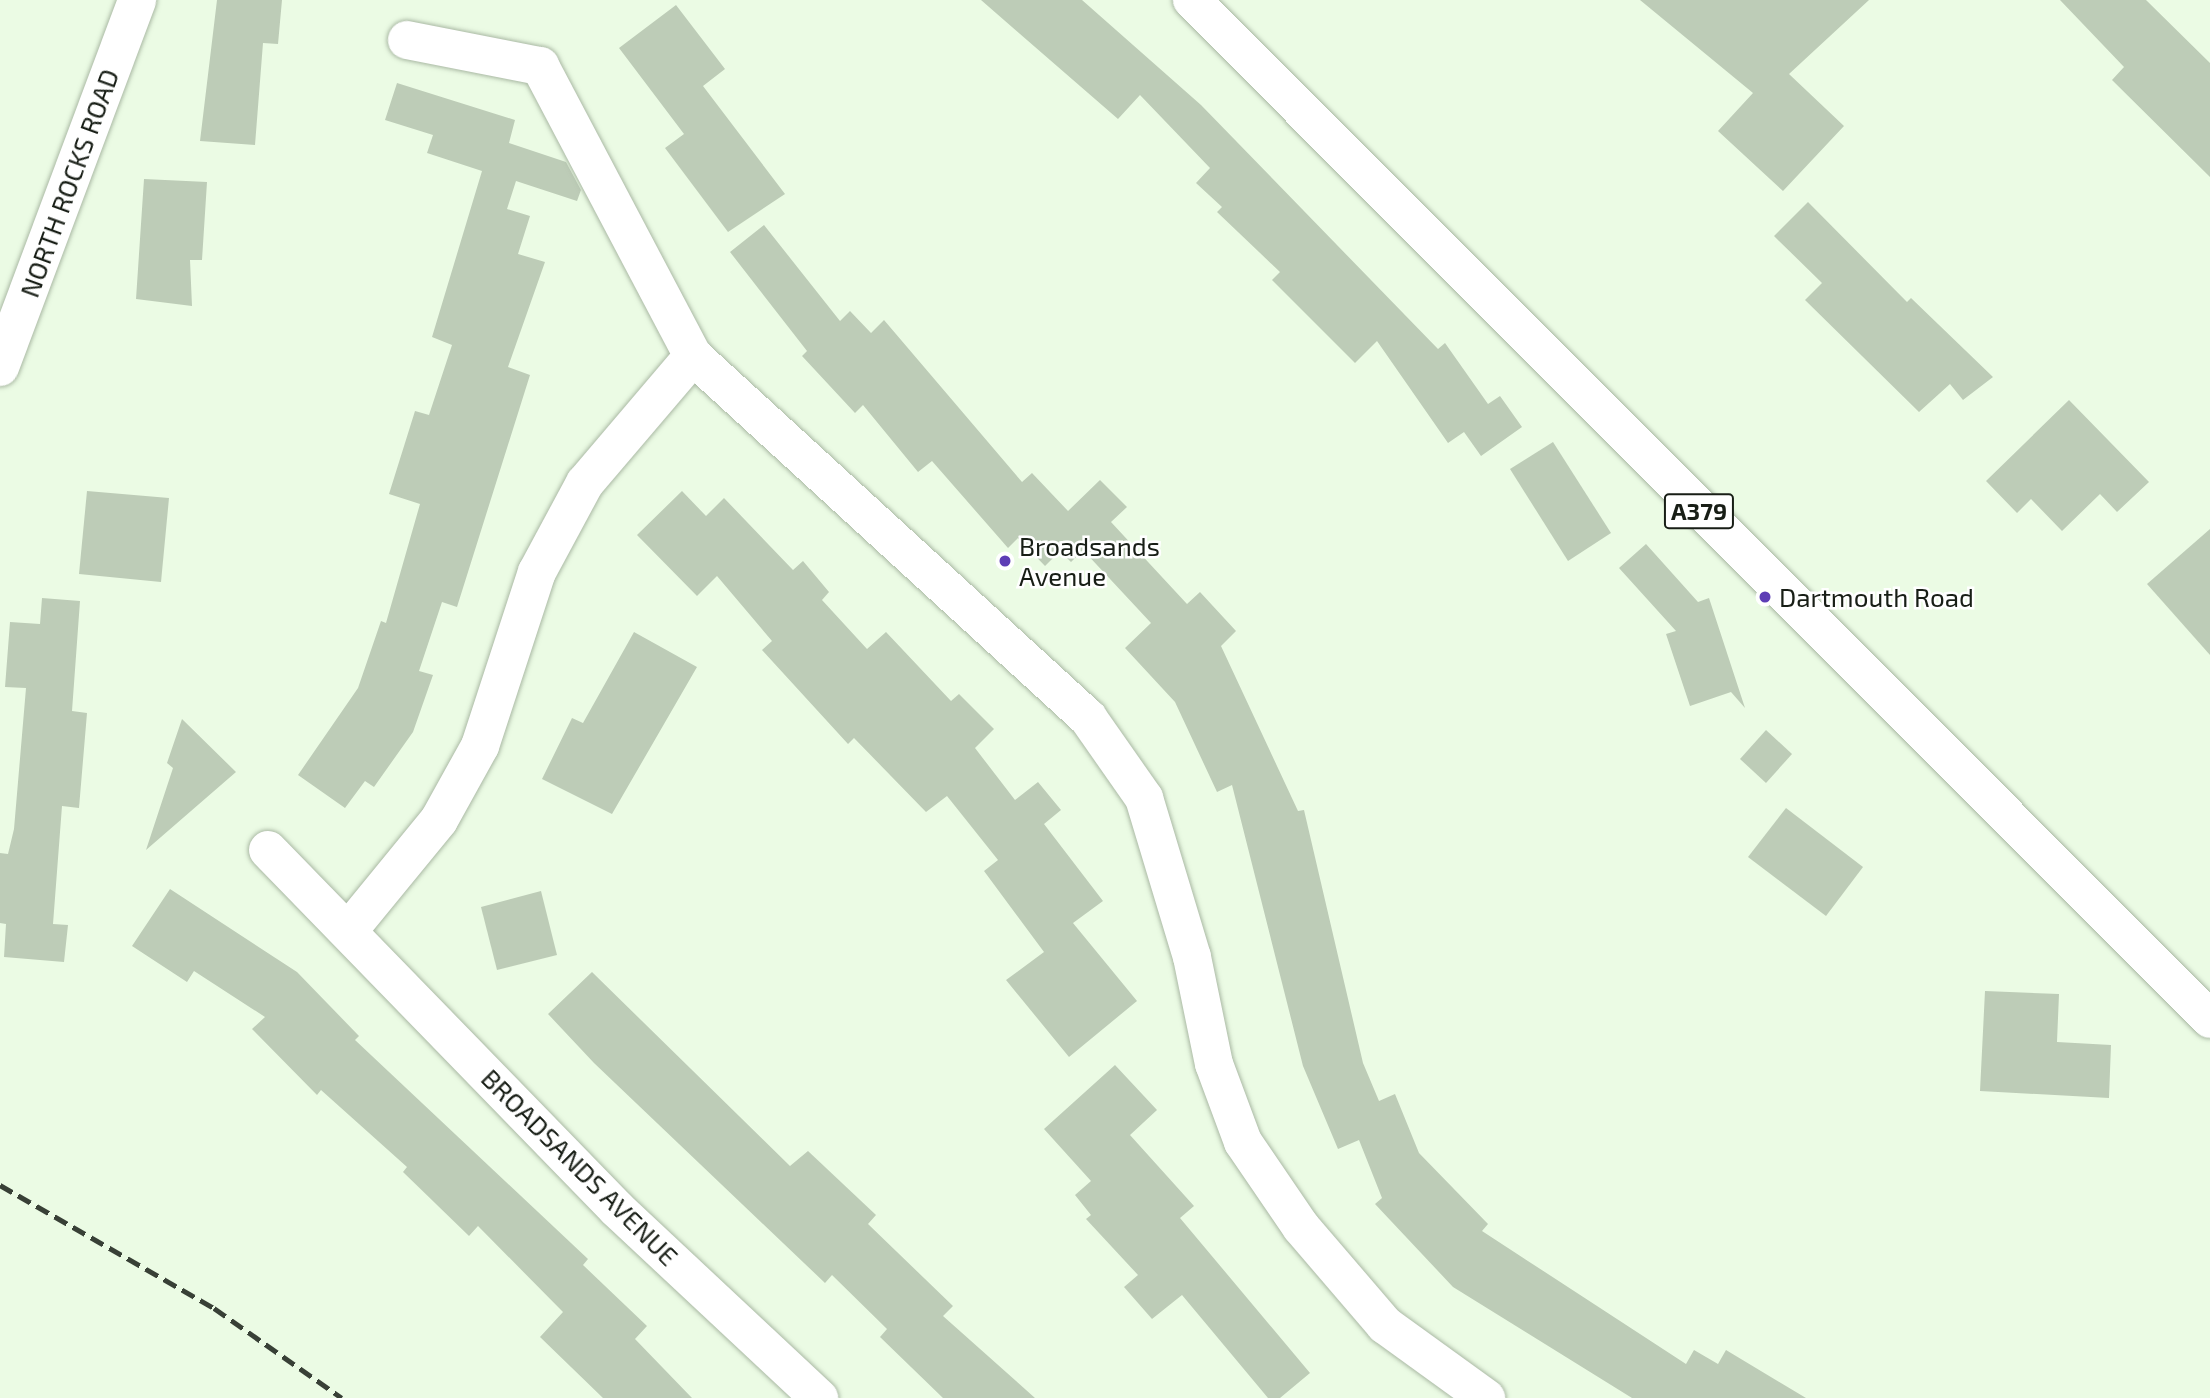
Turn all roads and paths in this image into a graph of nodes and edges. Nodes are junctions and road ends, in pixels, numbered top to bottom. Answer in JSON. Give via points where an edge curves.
{"nodes":[{"id":1,"x":138,"y":0,"type":"edge"},
{"id":2,"x":1192,"y":0,"type":"edge"},
{"id":3,"x":407,"y":40,"type":"dead end"},
{"id":4,"x":693,"y":356,"type":"junction"},
{"id":5,"x":0,"y":367,"type":"edge"},
{"id":6,"x":268,"y":849,"type":"dead end"},
{"id":7,"x":348,"y":930,"type":"junction"},
{"id":8,"x":2210,"y":1019,"type":"edge"},
{"id":9,"x":819,"y":1398,"type":"edge"},
{"id":10,"x":1486,"y":1398,"type":"edge"}],
"edges":[{"from":1,"to":5,"type":"street","name":"NORTH ROCKS ROAD"},
{"from":2,"to":8,"type":"street","number":"A379"},
{"from":3,"to":4,"type":"street","via":[[540,66]]},
{"from":4,"to":7,"type":"street","via":[[585,482],[537,572],[480,746],[439,820]]},
{"from":4,"to":10,"type":"street","via":[[1088,718],[1144,798],[1192,957],[1214,1064],[1242,1142],[1301,1227],[1385,1325]]},
{"from":6,"to":7,"type":"street","name":"BROADSANDS AVENUE"},
{"from":7,"to":9,"type":"street","name":"BROADSANDS AVENUE","via":[[617,1209]]}]}
